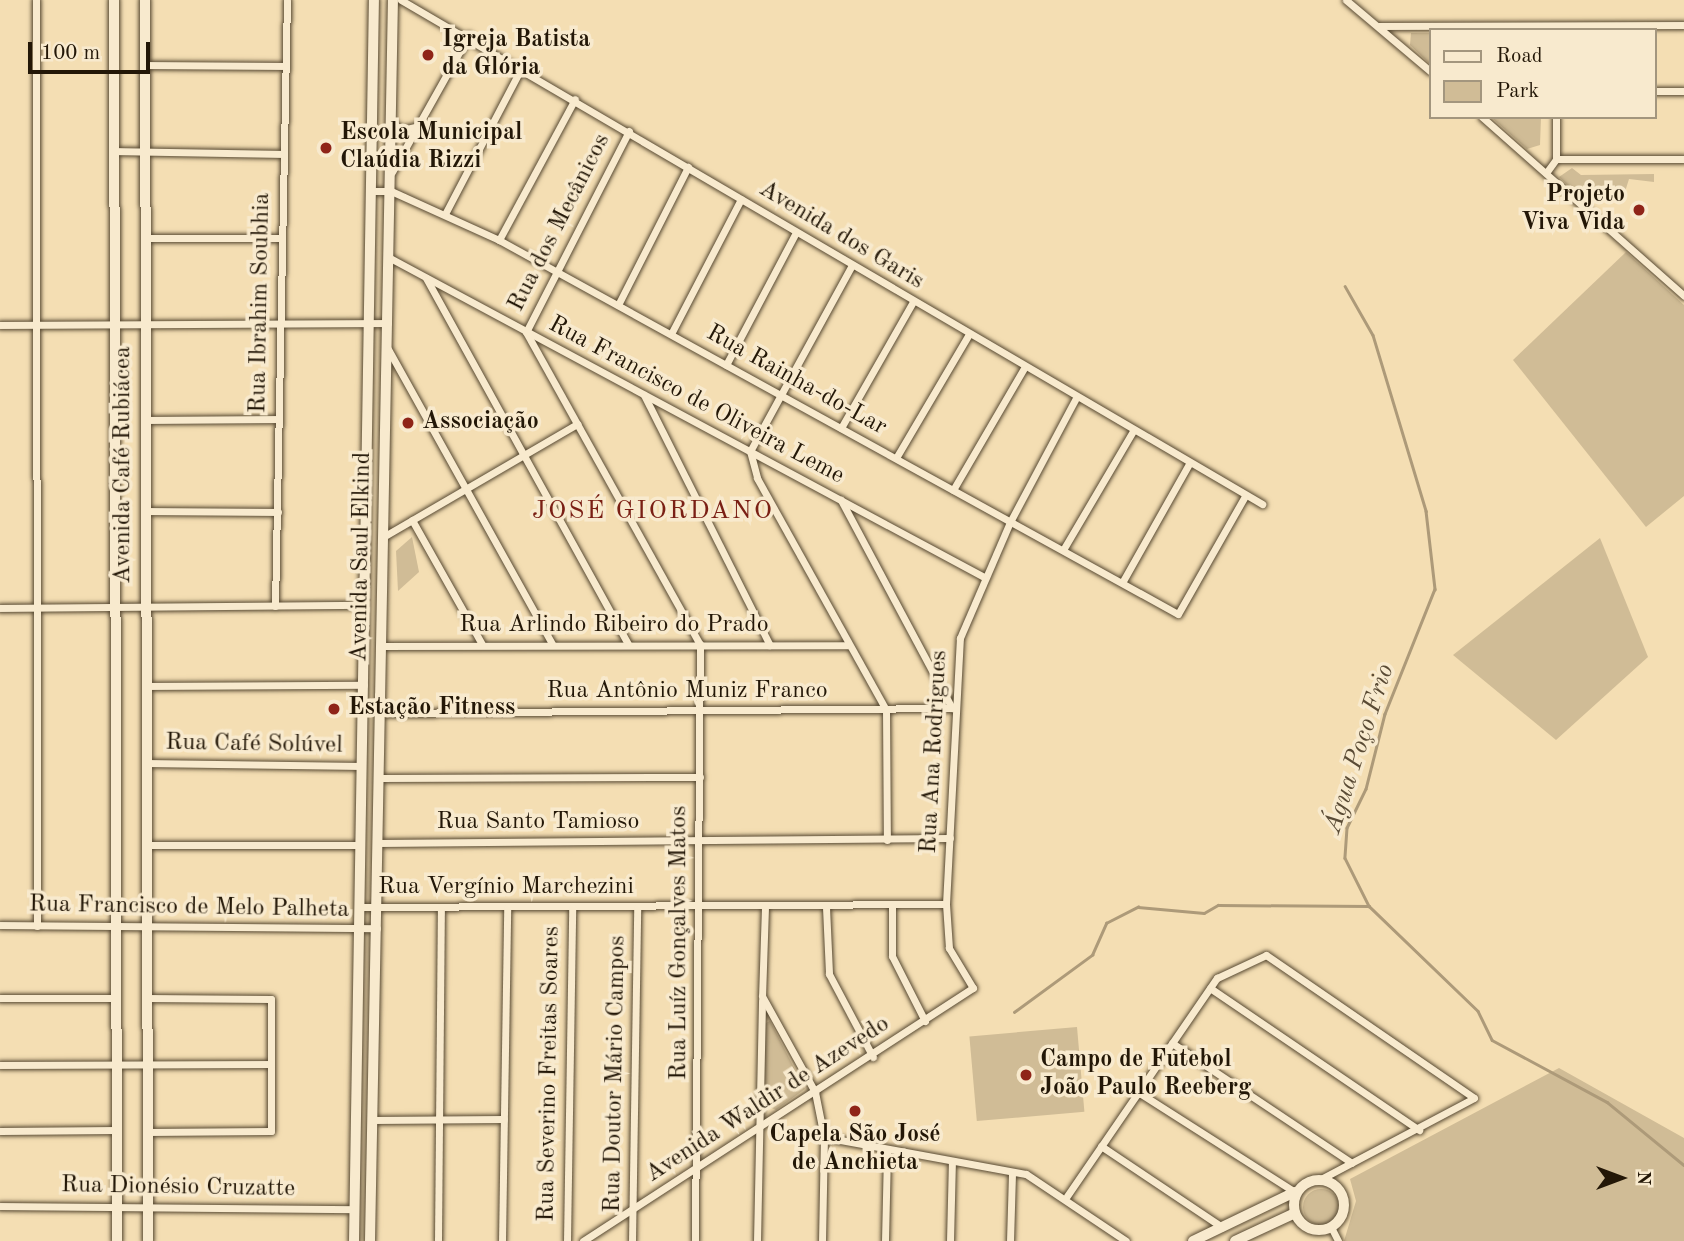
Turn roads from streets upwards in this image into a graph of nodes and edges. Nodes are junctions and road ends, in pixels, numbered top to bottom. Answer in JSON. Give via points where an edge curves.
{"nodes":[{"id":1,"x":36,"y":0,"type":"edge"},
{"id":2,"x":114,"y":0,"type":"edge"},
{"id":3,"x":145,"y":0,"type":"edge"},
{"id":4,"x":287,"y":0,"type":"edge"},
{"id":5,"x":374,"y":0,"type":"edge"},
{"id":6,"x":393,"y":0,"type":"edge"},
{"id":7,"x":401,"y":0,"type":"edge"},
{"id":8,"x":1346,"y":0,"type":"edge"},
{"id":9,"x":1684,"y":25,"type":"edge"},
{"id":10,"x":1379,"y":26,"type":"junction"},
{"id":11,"x":1556,"y":27,"type":"edge"},
{"id":12,"x":469,"y":35,"type":"junction"},
{"id":13,"x":145,"y":65,"type":"junction"},
{"id":14,"x":285,"y":66,"type":"junction"},
{"id":15,"x":522,"y":67,"type":"junction"},
{"id":16,"x":1428,"y":69,"type":"edge"},
{"id":17,"x":1656,"y":91,"type":"edge"},
{"id":18,"x":1684,"y":91,"type":"edge"},
{"id":19,"x":575,"y":99,"type":"junction"},
{"id":20,"x":1484,"y":119,"type":"edge"},
{"id":21,"x":1556,"y":119,"type":"edge"},
{"id":22,"x":391,"y":121,"type":"junction"},
{"id":23,"x":421,"y":125,"type":"junction"},
{"id":24,"x":629,"y":131,"type":"junction"},
{"id":25,"x":114,"y":151,"type":"junction"},
{"id":26,"x":145,"y":151,"type":"junction"},
{"id":27,"x":282,"y":154,"type":"junction"},
{"id":28,"x":1556,"y":159,"type":"junction"},
{"id":29,"x":1684,"y":159,"type":"edge"},
{"id":30,"x":688,"y":167,"type":"junction"},
{"id":31,"x":392,"y":172,"type":"junction"},
{"id":32,"x":1546,"y":173,"type":"junction"},
{"id":33,"x":369,"y":191,"type":"junction"},
{"id":34,"x":391,"y":191,"type":"junction"},
{"id":35,"x":741,"y":199,"type":"junction"},
{"id":36,"x":445,"y":214,"type":"junction"},
{"id":37,"x":796,"y":232,"type":"junction"},
{"id":38,"x":145,"y":238,"type":"junction"},
{"id":39,"x":280,"y":239,"type":"junction"},
{"id":40,"x":499,"y":240,"type":"junction"},
{"id":41,"x":390,"y":258,"type":"junction"},
{"id":42,"x":852,"y":265,"type":"junction"},
{"id":43,"x":559,"y":272,"type":"junction"},
{"id":44,"x":425,"y":277,"type":"junction"},
{"id":45,"x":1684,"y":296,"type":"edge"},
{"id":46,"x":913,"y":302,"type":"junction"},
{"id":47,"x":618,"y":305,"type":"junction"},
{"id":48,"x":279,"y":323,"type":"junction"},
{"id":49,"x":369,"y":323,"type":"junction"},
{"id":50,"x":389,"y":323,"type":"junction"},
{"id":51,"x":145,"y":324,"type":"junction"},
{"id":52,"x":0,"y":325,"type":"edge"},
{"id":53,"x":37,"y":325,"type":"junction"},
{"id":54,"x":114,"y":325,"type":"junction"},
{"id":55,"x":526,"y":332,"type":"junction"},
{"id":56,"x":671,"y":334,"type":"junction"},
{"id":57,"x":968,"y":336,"type":"junction"},
{"id":58,"x":388,"y":349,"type":"junction"},
{"id":59,"x":726,"y":365,"type":"junction"},
{"id":60,"x":1024,"y":368,"type":"junction"},
{"id":61,"x":643,"y":394,"type":"junction"},
{"id":62,"x":782,"y":396,"type":"junction"},
{"id":63,"x":1076,"y":398,"type":"junction"},
{"id":64,"x":279,"y":419,"type":"junction"},
{"id":65,"x":147,"y":420,"type":"junction"},
{"id":66,"x":577,"y":424,"type":"junction"},
{"id":67,"x":841,"y":428,"type":"junction"},
{"id":68,"x":1133,"y":431,"type":"junction"},
{"id":69,"x":750,"y":452,"type":"junction"},
{"id":70,"x":523,"y":457,"type":"junction"},
{"id":71,"x":896,"y":458,"type":"junction"},
{"id":72,"x":1189,"y":464,"type":"junction"},
{"id":73,"x":466,"y":489,"type":"junction"},
{"id":74,"x":953,"y":490,"type":"junction"},
{"id":75,"x":1245,"y":496,"type":"junction"},
{"id":76,"x":841,"y":500,"type":"junction"},
{"id":77,"x":1262,"y":504,"type":"dead end"},
{"id":78,"x":146,"y":511,"type":"junction"},
{"id":79,"x":278,"y":512,"type":"junction"},
{"id":80,"x":412,"y":520,"type":"junction"},
{"id":81,"x":1010,"y":522,"type":"junction"},
{"id":82,"x":383,"y":537,"type":"junction"},
{"id":83,"x":1063,"y":550,"type":"junction"},
{"id":84,"x":984,"y":577,"type":"junction"},
{"id":85,"x":1124,"y":581,"type":"junction"},
{"id":86,"x":365,"y":605,"type":"junction"},
{"id":87,"x":275,"y":606,"type":"junction"},
{"id":88,"x":116,"y":607,"type":"junction"},
{"id":89,"x":144,"y":607,"type":"junction"},
{"id":90,"x":0,"y":608,"type":"edge"},
{"id":91,"x":37,"y":608,"type":"junction"},
{"id":92,"x":482,"y":644,"type":"junction"},
{"id":93,"x":552,"y":644,"type":"junction"},
{"id":94,"x":628,"y":644,"type":"junction"},
{"id":95,"x":700,"y":645,"type":"junction"},
{"id":96,"x":771,"y":645,"type":"junction"},
{"id":97,"x":846,"y":645,"type":"junction"},
{"id":98,"x":381,"y":646,"type":"junction"},
{"id":99,"x":363,"y":685,"type":"junction"},
{"id":100,"x":144,"y":686,"type":"junction"},
{"id":101,"x":952,"y":708,"type":"junction"},
{"id":102,"x":886,"y":710,"type":"junction"},
{"id":103,"x":701,"y":712,"type":"junction"},
{"id":104,"x":381,"y":713,"type":"junction"},
{"id":105,"x":145,"y":763,"type":"junction"},
{"id":106,"x":362,"y":766,"type":"junction"},
{"id":107,"x":379,"y":778,"type":"junction"},
{"id":108,"x":700,"y":778,"type":"junction"},
{"id":109,"x":950,"y":838,"type":"junction"},
{"id":110,"x":887,"y":840,"type":"junction"},
{"id":111,"x":699,"y":841,"type":"junction"},
{"id":112,"x":378,"y":843,"type":"junction"},
{"id":113,"x":145,"y":845,"type":"junction"},
{"id":114,"x":361,"y":845,"type":"junction"},
{"id":115,"x":946,"y":904,"type":"junction"},
{"id":116,"x":892,"y":906,"type":"junction"},
{"id":117,"x":360,"y":907,"type":"junction"},
{"id":118,"x":377,"y":907,"type":"junction"},
{"id":119,"x":441,"y":907,"type":"junction"},
{"id":120,"x":765,"y":907,"type":"junction"},
{"id":121,"x":826,"y":907,"type":"junction"},
{"id":122,"x":507,"y":908,"type":"junction"},
{"id":123,"x":572,"y":908,"type":"junction"},
{"id":124,"x":637,"y":908,"type":"junction"},
{"id":125,"x":702,"y":908,"type":"junction"},
{"id":126,"x":0,"y":925,"type":"edge"},
{"id":127,"x":37,"y":926,"type":"junction"},
{"id":128,"x":377,"y":928,"type":"junction"},
{"id":129,"x":115,"y":929,"type":"junction"},
{"id":130,"x":360,"y":929,"type":"junction"},
{"id":131,"x":146,"y":930,"type":"junction"},
{"id":132,"x":973,"y":988,"type":"joint"},
{"id":133,"x":1210,"y":988,"type":"junction"},
{"id":134,"x":762,"y":996,"type":"junction"},
{"id":135,"x":0,"y":998,"type":"edge"},
{"id":136,"x":115,"y":998,"type":"junction"},
{"id":137,"x":146,"y":998,"type":"junction"},
{"id":138,"x":925,"y":1021,"type":"junction"},
{"id":139,"x":1172,"y":1043,"type":"junction"},
{"id":140,"x":873,"y":1057,"type":"junction"},
{"id":141,"x":116,"y":1063,"type":"junction"},
{"id":142,"x":271,"y":1063,"type":"junction"},
{"id":143,"x":0,"y":1065,"type":"edge"},
{"id":144,"x":146,"y":1065,"type":"junction"},
{"id":145,"x":815,"y":1091,"type":"junction"},
{"id":146,"x":1138,"y":1092,"type":"junction"},
{"id":147,"x":438,"y":1119,"type":"junction"},
{"id":148,"x":504,"y":1119,"type":"junction"},
{"id":149,"x":372,"y":1120,"type":"junction"},
{"id":150,"x":116,"y":1130,"type":"junction"},
{"id":151,"x":759,"y":1130,"type":"junction"},
{"id":152,"x":1419,"y":1130,"type":"junction"},
{"id":153,"x":0,"y":1131,"type":"edge"},
{"id":154,"x":147,"y":1132,"type":"junction"},
{"id":155,"x":824,"y":1137,"type":"junction"},
{"id":156,"x":1101,"y":1146,"type":"junction"},
{"id":157,"x":887,"y":1150,"type":"junction"},
{"id":158,"x":952,"y":1161,"type":"junction"},
{"id":159,"x":1352,"y":1163,"type":"junction"},
{"id":160,"x":697,"y":1168,"type":"junction"},
{"id":161,"x":1012,"y":1172,"type":"junction"},
{"id":162,"x":1321,"y":1179,"type":"junction"},
{"id":163,"x":355,"y":1182,"type":"junction"},
{"id":164,"x":371,"y":1184,"type":"junction"},
{"id":165,"x":1296,"y":1192,"type":"junction"},
{"id":166,"x":1067,"y":1196,"type":"junction"},
{"id":167,"x":0,"y":1206,"type":"edge"},
{"id":168,"x":117,"y":1206,"type":"junction"},
{"id":169,"x":148,"y":1207,"type":"junction"},
{"id":170,"x":355,"y":1209,"type":"junction"},
{"id":171,"x":633,"y":1209,"type":"junction"},
{"id":172,"x":1295,"y":1213,"type":"junction"},
{"id":173,"x":1222,"y":1227,"type":"junction"},
{"id":174,"x":1331,"y":1227,"type":"junction"},
{"id":175,"x":1012,"y":1239,"type":"edge"},
{"id":176,"x":117,"y":1241,"type":"edge"},
{"id":177,"x":148,"y":1241,"type":"edge"},
{"id":178,"x":354,"y":1241,"type":"edge"},
{"id":179,"x":370,"y":1241,"type":"edge"},
{"id":180,"x":438,"y":1241,"type":"edge"},
{"id":181,"x":502,"y":1241,"type":"edge"},
{"id":182,"x":567,"y":1241,"type":"edge"},
{"id":183,"x":583,"y":1241,"type":"edge"},
{"id":184,"x":632,"y":1241,"type":"edge"},
{"id":185,"x":695,"y":1241,"type":"edge"},
{"id":186,"x":757,"y":1241,"type":"edge"},
{"id":187,"x":822,"y":1241,"type":"edge"},
{"id":188,"x":885,"y":1241,"type":"edge"},
{"id":189,"x":950,"y":1241,"type":"edge"},
{"id":190,"x":1126,"y":1241,"type":"edge"},
{"id":191,"x":1193,"y":1241,"type":"edge"},
{"id":192,"x":1235,"y":1241,"type":"edge"},
{"id":193,"x":1338,"y":1241,"type":"edge"}],
"edges":[{"from":1,"to":53,"type":"street"},
{"from":2,"to":25,"type":"street","name":"Avenida Café Rubiácea"},
{"from":3,"to":13,"type":"street","name":"Avenida Café Rubiácea"},
{"from":4,"to":14,"type":"street","name":"Rua Ibrahim Soubhia"},
{"from":5,"to":33,"type":"street","name":"Avenida Saul Elkind"},
{"from":6,"to":22,"type":"street","name":"Avenida Saul Elkind"},
{"from":7,"to":12,"type":"street","name":"Avenida dos Garis"},
{"from":8,"to":10,"type":"street"},
{"from":9,"to":11,"type":"street"},
{"from":10,"to":11,"type":"street"},
{"from":10,"to":16,"type":"street"},
{"from":12,"to":15,"type":"street","name":"Avenida dos Garis"},
{"from":12,"to":23,"type":"street"},
{"from":13,"to":14,"type":"street"},
{"from":13,"to":26,"type":"street","name":"Avenida Café Rubiácea"},
{"from":14,"to":27,"type":"street","name":"Rua Ibrahim Soubhia"},
{"from":15,"to":19,"type":"street","name":"Avenida dos Garis"},
{"from":15,"to":36,"type":"street"},
{"from":17,"to":18,"type":"street"},
{"from":19,"to":24,"type":"street","name":"Avenida dos Garis"},
{"from":19,"to":40,"type":"street"},
{"from":20,"to":32,"type":"street"},
{"from":21,"to":28,"type":"street"},
{"from":22,"to":23,"type":"street","via":[[402,130]]},
{"from":22,"to":31,"type":"street","name":"Avenida Saul Elkind"},
{"from":23,"to":31,"type":"street"},
{"from":24,"to":30,"type":"street","name":"Avenida dos Garis"},
{"from":24,"to":43,"type":"street","name":"Rua dos Mecânicos"},
{"from":25,"to":26,"type":"street"},
{"from":25,"to":54,"type":"street","name":"Avenida Café Rubiácea"},
{"from":26,"to":27,"type":"street"},
{"from":26,"to":38,"type":"street","name":"Avenida Café Rubiácea"},
{"from":27,"to":39,"type":"street","name":"Rua Ibrahim Soubhia"},
{"from":28,"to":29,"type":"street"},
{"from":28,"to":32,"type":"street"},
{"from":30,"to":35,"type":"street","name":"Avenida dos Garis"},
{"from":30,"to":47,"type":"street"},
{"from":31,"to":34,"type":"street","name":"Avenida Saul Elkind"},
{"from":32,"to":45,"type":"street"},
{"from":33,"to":34,"type":"street"},
{"from":33,"to":49,"type":"street","name":"Avenida Saul Elkind"},
{"from":34,"to":36,"type":"street","name":"Rua Rainha-do-Lar"},
{"from":34,"to":41,"type":"street","name":"Avenida Saul Elkind"},
{"from":35,"to":37,"type":"street","name":"Avenida dos Garis"},
{"from":35,"to":56,"type":"street"},
{"from":36,"to":40,"type":"street","name":"Rua Rainha-do-Lar"},
{"from":37,"to":42,"type":"street","name":"Avenida dos Garis"},
{"from":37,"to":59,"type":"street"},
{"from":38,"to":39,"type":"street"},
{"from":38,"to":51,"type":"street","name":"Avenida Café Rubiácea"},
{"from":39,"to":48,"type":"street","name":"Rua Ibrahim Soubhia"},
{"from":40,"to":43,"type":"street","name":"Rua Rainha-do-Lar"},
{"from":41,"to":44,"type":"street","name":"Rua Francisco de Oliveira Leme"},
{"from":41,"to":50,"type":"street","name":"Avenida Saul Elkind"},
{"from":42,"to":46,"type":"street","name":"Avenida dos Garis"},
{"from":42,"to":62,"type":"street"},
{"from":43,"to":47,"type":"street","name":"Rua Rainha-do-Lar"},
{"from":43,"to":55,"type":"street","name":"Rua dos Mecânicos"},
{"from":44,"to":55,"type":"street","name":"Rua Francisco de Oliveira Leme"},
{"from":44,"to":70,"type":"street"},
{"from":46,"to":57,"type":"street","name":"Avenida dos Garis"},
{"from":46,"to":67,"type":"street"},
{"from":47,"to":56,"type":"street","name":"Rua Rainha-do-Lar"},
{"from":48,"to":49,"type":"street"},
{"from":48,"to":51,"type":"street"},
{"from":48,"to":64,"type":"street","name":"Rua Ibrahim Soubhia"},
{"from":49,"to":50,"type":"street"},
{"from":49,"to":86,"type":"street","name":"Avenida Saul Elkind"},
{"from":50,"to":58,"type":"street","name":"Avenida Saul Elkind"},
{"from":51,"to":54,"type":"street"},
{"from":51,"to":65,"type":"street","name":"Avenida Café Rubiácea"},
{"from":52,"to":53,"type":"street"},
{"from":53,"to":54,"type":"street"},
{"from":53,"to":91,"type":"street"},
{"from":54,"to":88,"type":"street","name":"Avenida Café Rubiácea"},
{"from":55,"to":61,"type":"street","name":"Rua Francisco de Oliveira Leme"},
{"from":55,"to":66,"type":"street"},
{"from":56,"to":59,"type":"street","name":"Rua Rainha-do-Lar"},
{"from":57,"to":60,"type":"street","name":"Avenida dos Garis"},
{"from":57,"to":71,"type":"street"},
{"from":58,"to":73,"type":"street"},
{"from":58,"to":82,"type":"street","name":"Avenida Saul Elkind"},
{"from":59,"to":62,"type":"street","name":"Rua Rainha-do-Lar"},
{"from":60,"to":63,"type":"street","name":"Avenida dos Garis"},
{"from":60,"to":74,"type":"street"},
{"from":61,"to":69,"type":"street","name":"Rua Francisco de Oliveira Leme"},
{"from":61,"to":96,"type":"street"},
{"from":62,"to":67,"type":"street","name":"Rua Rainha-do-Lar"},
{"from":62,"to":69,"type":"street"},
{"from":63,"to":68,"type":"street","name":"Avenida dos Garis"},
{"from":63,"to":81,"type":"street","name":"Rua Ana Rodrigues"},
{"from":64,"to":65,"type":"street"},
{"from":64,"to":79,"type":"street","name":"Rua Ibrahim Soubhia"},
{"from":65,"to":78,"type":"street","name":"Avenida Café Rubiácea"},
{"from":66,"to":70,"type":"street"},
{"from":66,"to":95,"type":"street"},
{"from":67,"to":71,"type":"street","name":"Rua Rainha-do-Lar"},
{"from":68,"to":72,"type":"street","name":"Avenida dos Garis"},
{"from":68,"to":83,"type":"street"},
{"from":69,"to":76,"type":"street","name":"Rua Francisco de Oliveira Leme"},
{"from":69,"to":97,"type":"street","via":[[757,478]]},
{"from":70,"to":73,"type":"street"},
{"from":70,"to":94,"type":"street"},
{"from":71,"to":74,"type":"street","name":"Rua Rainha-do-Lar"},
{"from":72,"to":75,"type":"street","name":"Avenida dos Garis"},
{"from":72,"to":85,"type":"street"},
{"from":73,"to":80,"type":"street"},
{"from":73,"to":93,"type":"street"},
{"from":74,"to":81,"type":"street","name":"Rua Rainha-do-Lar"},
{"from":75,"to":77,"type":"street","name":"Avenida dos Garis"},
{"from":75,"to":85,"type":"street","name":"Rua Rainha-do-Lar","via":[[1178,614]]},
{"from":76,"to":84,"type":"street","name":"Rua Francisco de Oliveira Leme"},
{"from":76,"to":101,"type":"street"},
{"from":78,"to":79,"type":"street"},
{"from":78,"to":89,"type":"street","name":"Avenida Café Rubiácea"},
{"from":79,"to":87,"type":"street","name":"Rua Ibrahim Soubhia"},
{"from":80,"to":82,"type":"street"},
{"from":80,"to":92,"type":"street"},
{"from":81,"to":83,"type":"street","name":"Rua Rainha-do-Lar"},
{"from":81,"to":84,"type":"street","name":"Rua Ana Rodrigues"},
{"from":82,"to":98,"type":"street","name":"Avenida Saul Elkind"},
{"from":83,"to":85,"type":"street","name":"Rua Rainha-do-Lar"},
{"from":84,"to":101,"type":"street","name":"Rua Ana Rodrigues","via":[[960,638]]},
{"from":86,"to":87,"type":"street"},
{"from":86,"to":99,"type":"street","name":"Avenida Saul Elkind"},
{"from":87,"to":89,"type":"street"},
{"from":88,"to":89,"type":"street"},
{"from":88,"to":91,"type":"street"},
{"from":88,"to":129,"type":"street","name":"Avenida Café Rubiácea"},
{"from":89,"to":100,"type":"street","name":"Avenida Café Rubiácea"},
{"from":90,"to":91,"type":"street"},
{"from":91,"to":127,"type":"street"},
{"from":92,"to":93,"type":"street","name":"Rua Arlindo Ribeiro do Prado"},
{"from":92,"to":98,"type":"street","name":"Rua Arlindo Ribeiro do Prado"},
{"from":93,"to":94,"type":"street","name":"Rua Arlindo Ribeiro do Prado"},
{"from":94,"to":95,"type":"street","name":"Rua Arlindo Ribeiro do Prado"},
{"from":95,"to":96,"type":"street","name":"Rua Arlindo Ribeiro do Prado"},
{"from":95,"to":103,"type":"street","name":"Rua Luíz Gonçalves Matos"},
{"from":96,"to":97,"type":"street","name":"Rua Arlindo Ribeiro do Prado"},
{"from":97,"to":102,"type":"street"},
{"from":98,"to":104,"type":"street","name":"Avenida Saul Elkind"},
{"from":99,"to":100,"type":"street"},
{"from":99,"to":106,"type":"street","name":"Avenida Saul Elkind"},
{"from":100,"to":105,"type":"street","name":"Avenida Café Rubiácea"},
{"from":101,"to":102,"type":"street","name":"Rua Antônio Muniz Franco"},
{"from":101,"to":109,"type":"street","name":"Rua Ana Rodrigues"},
{"from":102,"to":103,"type":"street","name":"Rua Antônio Muniz Franco"},
{"from":102,"to":110,"type":"street"},
{"from":103,"to":104,"type":"street","name":"Rua Antônio Muniz Franco"},
{"from":103,"to":108,"type":"street","name":"Rua Luíz Gonçalves Matos"},
{"from":104,"to":107,"type":"street","name":"Avenida Saul Elkind"},
{"from":105,"to":106,"type":"street","name":"Rua Café Solúvel"},
{"from":105,"to":113,"type":"street","name":"Avenida Café Rubiácea"},
{"from":106,"to":114,"type":"street","name":"Avenida Saul Elkind"},
{"from":107,"to":108,"type":"street"},
{"from":107,"to":112,"type":"street","name":"Avenida Saul Elkind"},
{"from":108,"to":111,"type":"street","name":"Rua Luíz Gonçalves Matos"},
{"from":109,"to":110,"type":"street","name":"Rua Santo Tamioso"},
{"from":109,"to":115,"type":"street","name":"Rua Ana Rodrigues"},
{"from":110,"to":111,"type":"street","name":"Rua Santo Tamioso"},
{"from":111,"to":112,"type":"street","name":"Rua Santo Tamioso"},
{"from":111,"to":125,"type":"street","name":"Rua Luíz Gonçalves Matos"},
{"from":112,"to":118,"type":"street","name":"Avenida Saul Elkind"},
{"from":113,"to":114,"type":"street"},
{"from":113,"to":131,"type":"street","name":"Avenida Café Rubiácea"},
{"from":114,"to":117,"type":"street","name":"Avenida Saul Elkind"},
{"from":115,"to":116,"type":"street","name":"Rua Vergínio Marchezini"},
{"from":115,"to":132,"type":"street","name":"Rua Ana Rodrigues","via":[[949,948]]},
{"from":116,"to":121,"type":"street","name":"Rua Vergínio Marchezini"},
{"from":116,"to":138,"type":"street","via":[[892,956]]},
{"from":117,"to":118,"type":"street","name":"Rua Vergínio Marchezini"},
{"from":117,"to":130,"type":"street","name":"Avenida Saul Elkind"},
{"from":118,"to":119,"type":"street","name":"Rua Vergínio Marchezini"},
{"from":118,"to":128,"type":"street","name":"Avenida Saul Elkind"},
{"from":119,"to":122,"type":"street","name":"Rua Vergínio Marchezini"},
{"from":119,"to":147,"type":"street"},
{"from":120,"to":121,"type":"street","name":"Rua Vergínio Marchezini"},
{"from":120,"to":125,"type":"street","name":"Rua Vergínio Marchezini"},
{"from":120,"to":134,"type":"street"},
{"from":121,"to":140,"type":"street","via":[[830,974]]},
{"from":122,"to":123,"type":"street","name":"Rua Vergínio Marchezini"},
{"from":122,"to":148,"type":"street"},
{"from":123,"to":124,"type":"street","name":"Rua Vergínio Marchezini"},
{"from":123,"to":182,"type":"street","name":"Rua Severino Freitas Soares"},
{"from":124,"to":125,"type":"street","name":"Rua Vergínio Marchezini"},
{"from":124,"to":171,"type":"street","name":"Rua Doutor Mário Campos"},
{"from":125,"to":160,"type":"street","name":"Rua Luíz Gonçalves Matos"},
{"from":126,"to":127,"type":"street","name":"Rua Francisco de Melo Palheta"},
{"from":127,"to":129,"type":"street","name":"Rua Francisco de Melo Palheta"},
{"from":128,"to":130,"type":"street","name":"Rua Francisco de Melo Palheta"},
{"from":128,"to":149,"type":"street","name":"Avenida Saul Elkind"},
{"from":129,"to":131,"type":"street","name":"Rua Francisco de Melo Palheta"},
{"from":129,"to":136,"type":"street","name":"Avenida Café Rubiácea"},
{"from":130,"to":131,"type":"street","name":"Rua Francisco de Melo Palheta"},
{"from":130,"to":163,"type":"street","name":"Avenida Saul Elkind"},
{"from":131,"to":137,"type":"street","name":"Avenida Café Rubiácea"},
{"from":132,"to":138,"type":"street","name":"Avenida Waldir de Azevedo"},
{"from":133,"to":139,"type":"street"},
{"from":133,"to":152,"type":"street"},
{"from":133,"to":152,"type":"street","via":[[1231,968],[1274,956],[1472,1095],[1471,1104]]},
{"from":134,"to":145,"type":"street"},
{"from":134,"to":151,"type":"street"},
{"from":135,"to":136,"type":"street"},
{"from":136,"to":141,"type":"street","name":"Avenida Café Rubiácea"},
{"from":137,"to":142,"type":"street","via":[[271,999]]},
{"from":137,"to":144,"type":"street","name":"Avenida Café Rubiácea"},
{"from":138,"to":140,"type":"street","name":"Avenida Waldir de Azevedo"},
{"from":139,"to":146,"type":"street"},
{"from":139,"to":159,"type":"street"},
{"from":140,"to":145,"type":"street","name":"Avenida Waldir de Azevedo"},
{"from":141,"to":143,"type":"street"},
{"from":141,"to":144,"type":"street"},
{"from":141,"to":150,"type":"street","name":"Avenida Café Rubiácea"},
{"from":142,"to":144,"type":"street"},
{"from":142,"to":154,"type":"street","via":[[271,1131]]},
{"from":144,"to":154,"type":"street","name":"Avenida Café Rubiácea"},
{"from":145,"to":151,"type":"street","name":"Avenida Waldir de Azevedo"},
{"from":145,"to":155,"type":"street"},
{"from":146,"to":156,"type":"street"},
{"from":146,"to":165,"type":"street"},
{"from":147,"to":148,"type":"street"},
{"from":147,"to":149,"type":"street"},
{"from":147,"to":180,"type":"street"},
{"from":148,"to":181,"type":"street"},
{"from":149,"to":164,"type":"street","name":"Avenida Saul Elkind"},
{"from":150,"to":153,"type":"street"},
{"from":150,"to":168,"type":"street","name":"Avenida Café Rubiácea"},
{"from":151,"to":160,"type":"street","name":"Avenida Waldir de Azevedo"},
{"from":151,"to":186,"type":"street"},
{"from":152,"to":159,"type":"street"},
{"from":154,"to":169,"type":"street","name":"Avenida Café Rubiácea"},
{"from":155,"to":157,"type":"street"},
{"from":155,"to":187,"type":"street"},
{"from":156,"to":166,"type":"street"},
{"from":156,"to":173,"type":"street"},
{"from":157,"to":158,"type":"street"},
{"from":157,"to":188,"type":"street"},
{"from":158,"to":161,"type":"street"},
{"from":158,"to":189,"type":"street"},
{"from":159,"to":162,"type":"street"},
{"from":160,"to":171,"type":"street","name":"Avenida Waldir de Azevedo"},
{"from":160,"to":185,"type":"street","name":"Rua Luíz Gonçalves Matos"},
{"from":161,"to":166,"type":"street"},
{"from":161,"to":175,"type":"street"},
{"from":162,"to":165,"type":"street"},
{"from":162,"to":174,"type":"street","via":[[1336,1185],[1344,1199],[1342,1215]]},
{"from":163,"to":164,"type":"street"},
{"from":163,"to":170,"type":"street","name":"Avenida Saul Elkind"},
{"from":164,"to":179,"type":"street","name":"Avenida Saul Elkind"},
{"from":165,"to":172,"type":"street"},
{"from":165,"to":173,"type":"street"},
{"from":166,"to":190,"type":"street"},
{"from":167,"to":168,"type":"street","name":"Rua Dionésio Cruzatte"},
{"from":168,"to":169,"type":"street","name":"Rua Dionésio Cruzatte"},
{"from":168,"to":176,"type":"street","name":"Avenida Café Rubiácea"},
{"from":169,"to":170,"type":"street","name":"Rua Dionésio Cruzatte"},
{"from":169,"to":177,"type":"street","name":"Avenida Café Rubiácea"},
{"from":170,"to":178,"type":"street","name":"Avenida Saul Elkind"},
{"from":171,"to":183,"type":"street","name":"Avenida Waldir de Azevedo"},
{"from":171,"to":184,"type":"street","name":"Rua Doutor Mário Campos"},
{"from":172,"to":174,"type":"street","via":[[1306,1227]]},
{"from":172,"to":192,"type":"street"},
{"from":173,"to":191,"type":"street"},
{"from":174,"to":193,"type":"street"}]}
